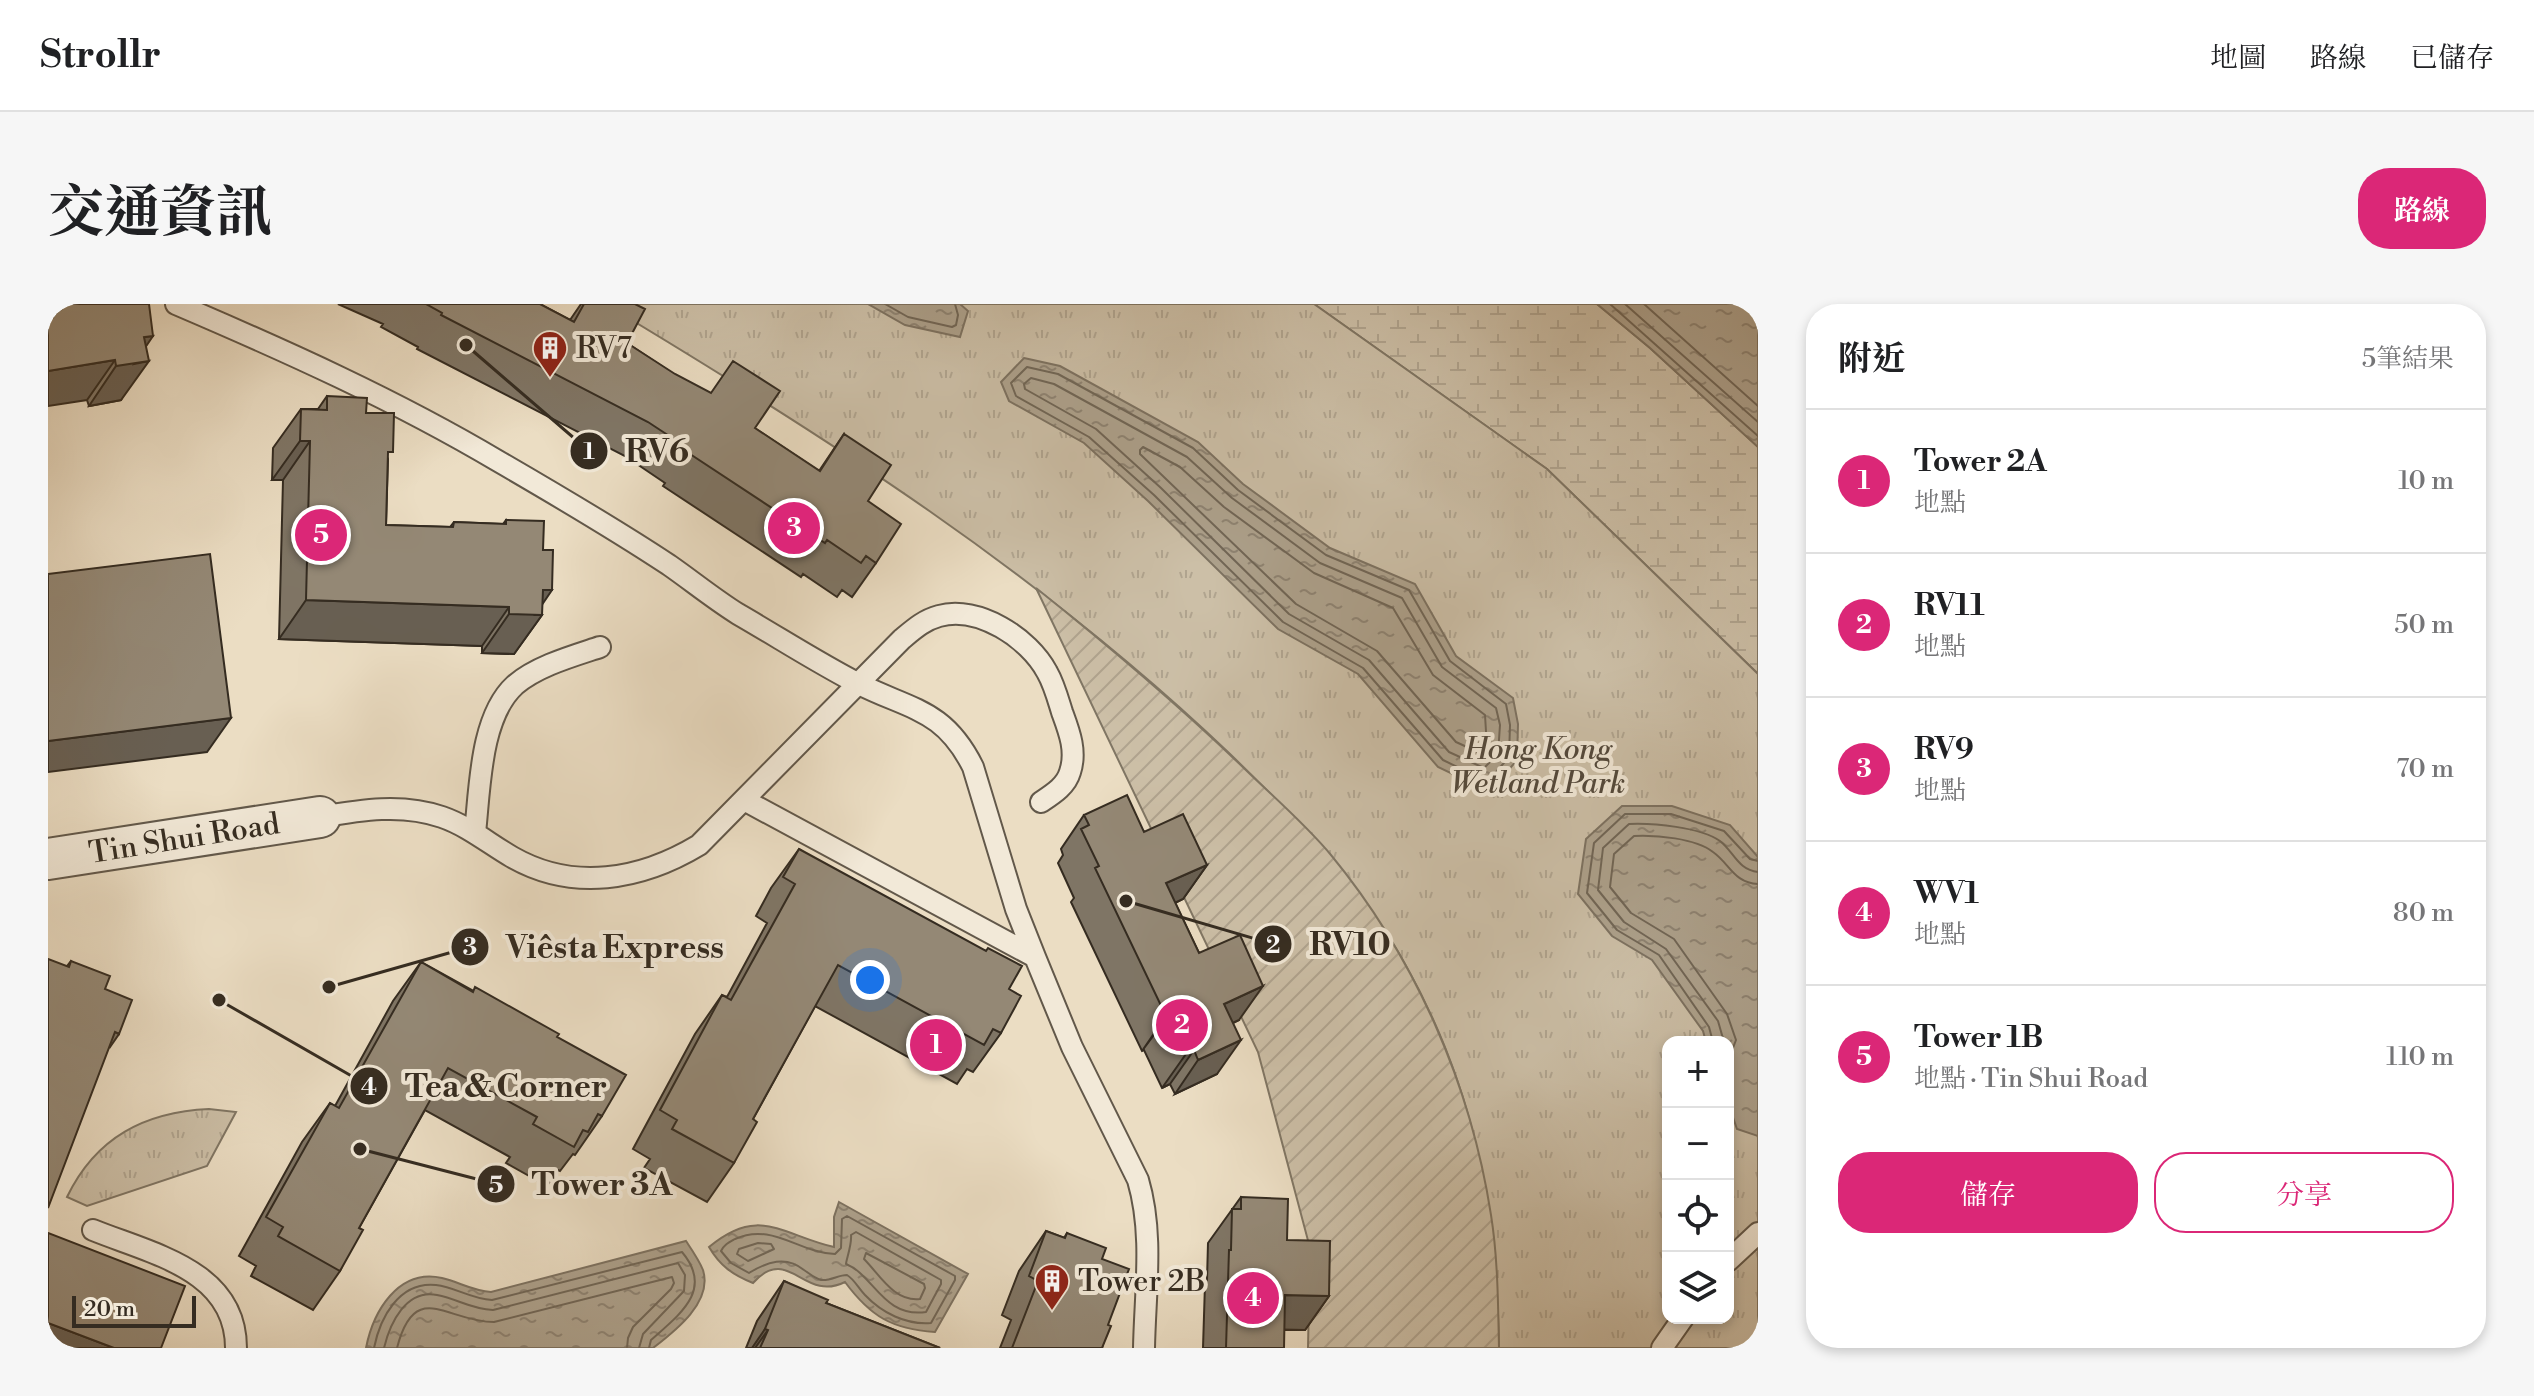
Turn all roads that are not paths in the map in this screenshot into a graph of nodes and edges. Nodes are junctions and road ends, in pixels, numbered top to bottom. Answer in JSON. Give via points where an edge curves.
{"nodes":[{"id":1,"x":176,"y":304,"type":"edge"},
{"id":2,"x":600,"y":647,"type":"dead end"},
{"id":3,"x":860,"y":684,"type":"junction"},
{"id":4,"x":744,"y":800,"type":"junction"},
{"id":5,"x":1041,"y":802,"type":"dead end"},
{"id":6,"x":320,"y":817,"type":"joint"},
{"id":7,"x":475,"y":833,"type":"junction"},
{"id":8,"x":48,"y":859,"type":"edge"},
{"id":9,"x":1035,"y":957,"type":"junction"},
{"id":10,"x":93,"y":1230,"type":"dead end"},
{"id":11,"x":1758,"y":1233,"type":"edge"},
{"id":12,"x":1734,"y":1255,"type":"edge"},
{"id":13,"x":1679,"y":1324,"type":"edge"},
{"id":14,"x":236,"y":1348,"type":"edge"},
{"id":15,"x":1144,"y":1348,"type":"edge"},
{"id":16,"x":1662,"y":1348,"type":"edge"}],
"edges":[{"from":1,"to":3,"type":"lane","via":[[284,350],[495,459]]},
{"from":2,"to":7,"type":"lane","via":[[560,660],[515,686],[494,714]]},
{"from":3,"to":4,"type":"lane"},
{"from":3,"to":5,"type":"lane","via":[[902,639],[941,615],[1003,628],[1021,640],[1047,672],[1074,753],[1059,790]]},
{"from":3,"to":9,"type":"lane","via":[[933,717],[963,748]]},
{"from":4,"to":7,"type":"lane","via":[[699,845],[680,856],[640,873],[607,879],[543,870]]},
{"from":4,"to":9,"type":"lane"},
{"from":6,"to":7,"type":"lane","via":[[416,810]]},
{"from":6,"to":8,"type":"street","name":"Tin Shui Road"},
{"from":9,"to":15,"type":"lane","via":[[1145,1203]]},
{"from":10,"to":14,"type":"lane","via":[[192,1270],[218,1291]]},
{"from":11,"to":12,"type":"lane"},
{"from":13,"to":16,"type":"lane"}]}
